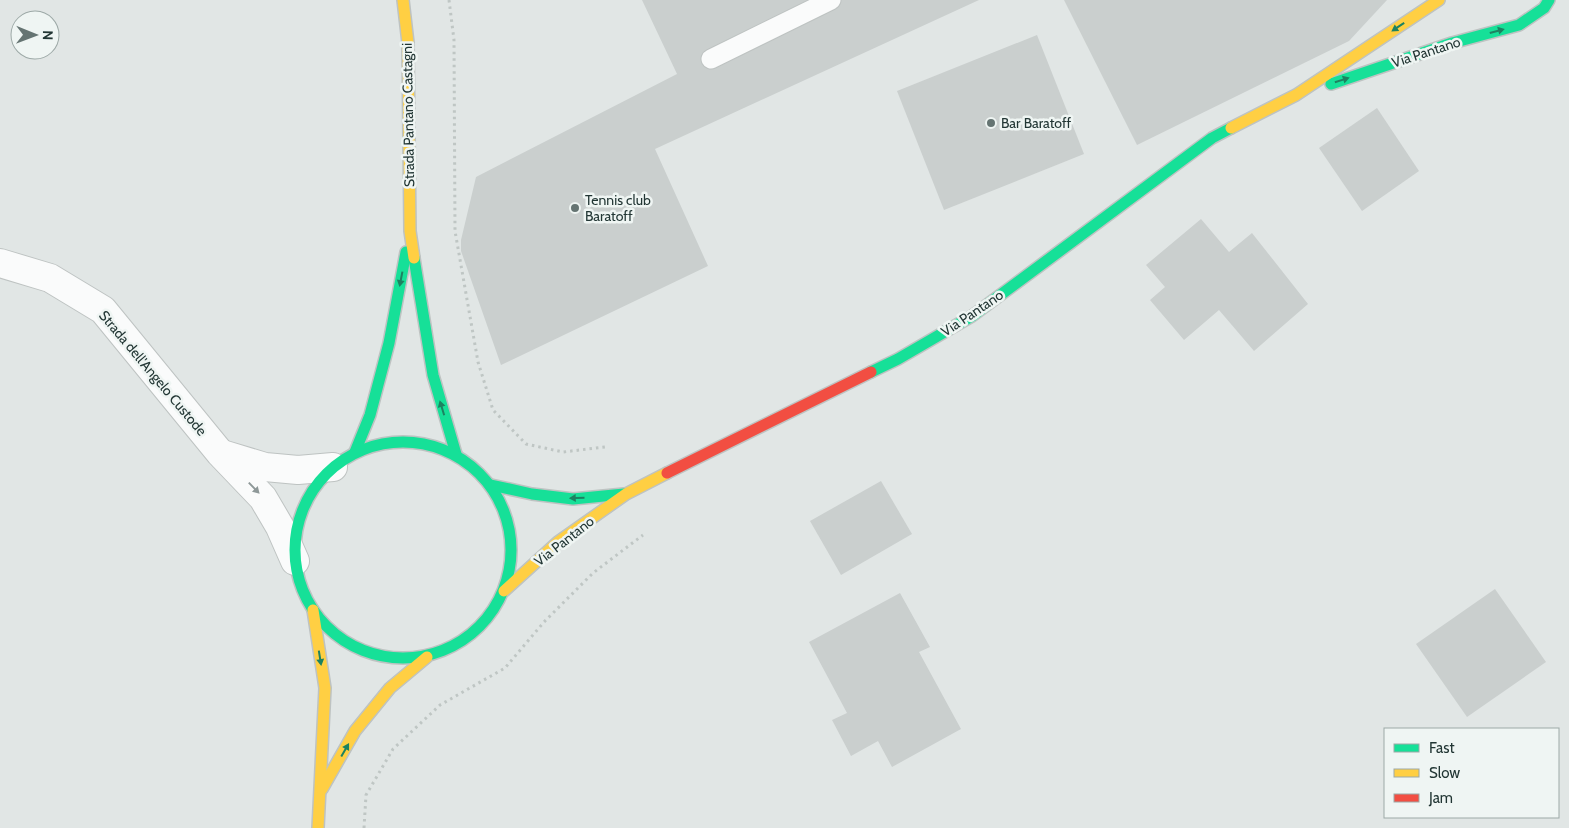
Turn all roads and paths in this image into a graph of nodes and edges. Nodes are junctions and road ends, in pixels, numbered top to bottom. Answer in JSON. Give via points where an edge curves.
{"nodes":[{"id":1,"x":403,"y":0,"type":"edge"},
{"id":2,"x":449,"y":0,"type":"edge"},
{"id":3,"x":831,"y":0,"type":"edge"},
{"id":4,"x":1439,"y":0,"type":"edge"},
{"id":5,"x":1550,"y":0,"type":"edge"},
{"id":6,"x":711,"y":59,"type":"dead end"},
{"id":7,"x":1296,"y":95,"type":"junction"},
{"id":8,"x":410,"y":231,"type":"junction"},
{"id":9,"x":0,"y":263,"type":"edge"},
{"id":10,"x":605,"y":447,"type":"dead end"},
{"id":11,"x":220,"y":453,"type":"junction"},
{"id":12,"x":456,"y":454,"type":"junction"},
{"id":13,"x":344,"y":459,"type":"junction"},
{"id":14,"x":491,"y":485,"type":"junction"},
{"id":15,"x":626,"y":494,"type":"junction"},
{"id":16,"x":643,"y":535,"type":"dead end"},
{"id":17,"x":295,"y":561,"type":"junction"},
{"id":18,"x":504,"y":591,"type":"junction"},
{"id":19,"x":313,"y":610,"type":"junction"},
{"id":20,"x":427,"y":656,"type":"junction"},
{"id":21,"x":320,"y":792,"type":"junction"},
{"id":22,"x":318,"y":828,"type":"edge"},
{"id":23,"x":364,"y":828,"type":"edge"}],
"edges":[{"from":1,"to":8,"type":"main road","name":"Strada Pantano Castagni","via":[[408,43]]},
{"from":2,"to":10,"type":"path","via":[[454,40],[455,231],[478,362],[493,410],[526,444],[563,452]]},
{"from":3,"to":6,"type":"lane"},
{"from":4,"to":7,"type":"main road","name":"Via Pantano","one_way":true},
{"from":7,"to":5,"type":"main road","name":"Via Pantano","one_way":true,"via":[[1452,43],[1519,25]]},
{"from":7,"to":15,"type":"main road","name":"Via Pantano","via":[[1212,138],[963,321],[898,359]]},
{"from":12,"to":8,"type":"main road","one_way":true,"via":[[433,375]]},
{"from":8,"to":13,"type":"main road","one_way":true,"via":[[389,343],[370,414]]},
{"from":9,"to":11,"type":"street","name":"Strada dell'Angelo Custode","via":[[50,278],[103,310]]},
{"from":11,"to":13,"type":"street","via":[[266,468],[298,470]]},
{"from":11,"to":17,"type":"street","name":"Strada dell'Angelo Custode","one_way":true,"via":[[263,498]]},
{"from":12,"to":13,"type":"main road","via":[[432,445],[406,441],[380,443]]},
{"from":12,"to":14,"type":"main road"},
{"from":13,"to":17,"type":"main road","via":[[316,486],[302,509],[296,534]]},
{"from":15,"to":14,"type":"main road","name":"Via Pantano","one_way":true,"via":[[573,499]]},
{"from":14,"to":18,"type":"main road","via":[[505,510],[512,536],[511,564]]},
{"from":15,"to":18,"type":"main road","name":"Via Pantano","via":[[558,542]]},
{"from":16,"to":23,"type":"path","via":[[593,573],[544,622],[505,668],[440,705],[393,749],[366,795]]},
{"from":17,"to":19,"type":"main road","via":[[301,586]]},
{"from":18,"to":20,"type":"main road","via":[[492,614],[474,633],[451,648]]},
{"from":19,"to":20,"type":"main road","via":[[330,630],[351,646],[375,655],[401,659]]},
{"from":19,"to":21,"type":"main road","one_way":true,"via":[[325,688]]},
{"from":21,"to":20,"type":"main road","one_way":true,"via":[[355,731],[390,688]]},
{"from":21,"to":22,"type":"main road"}]}
